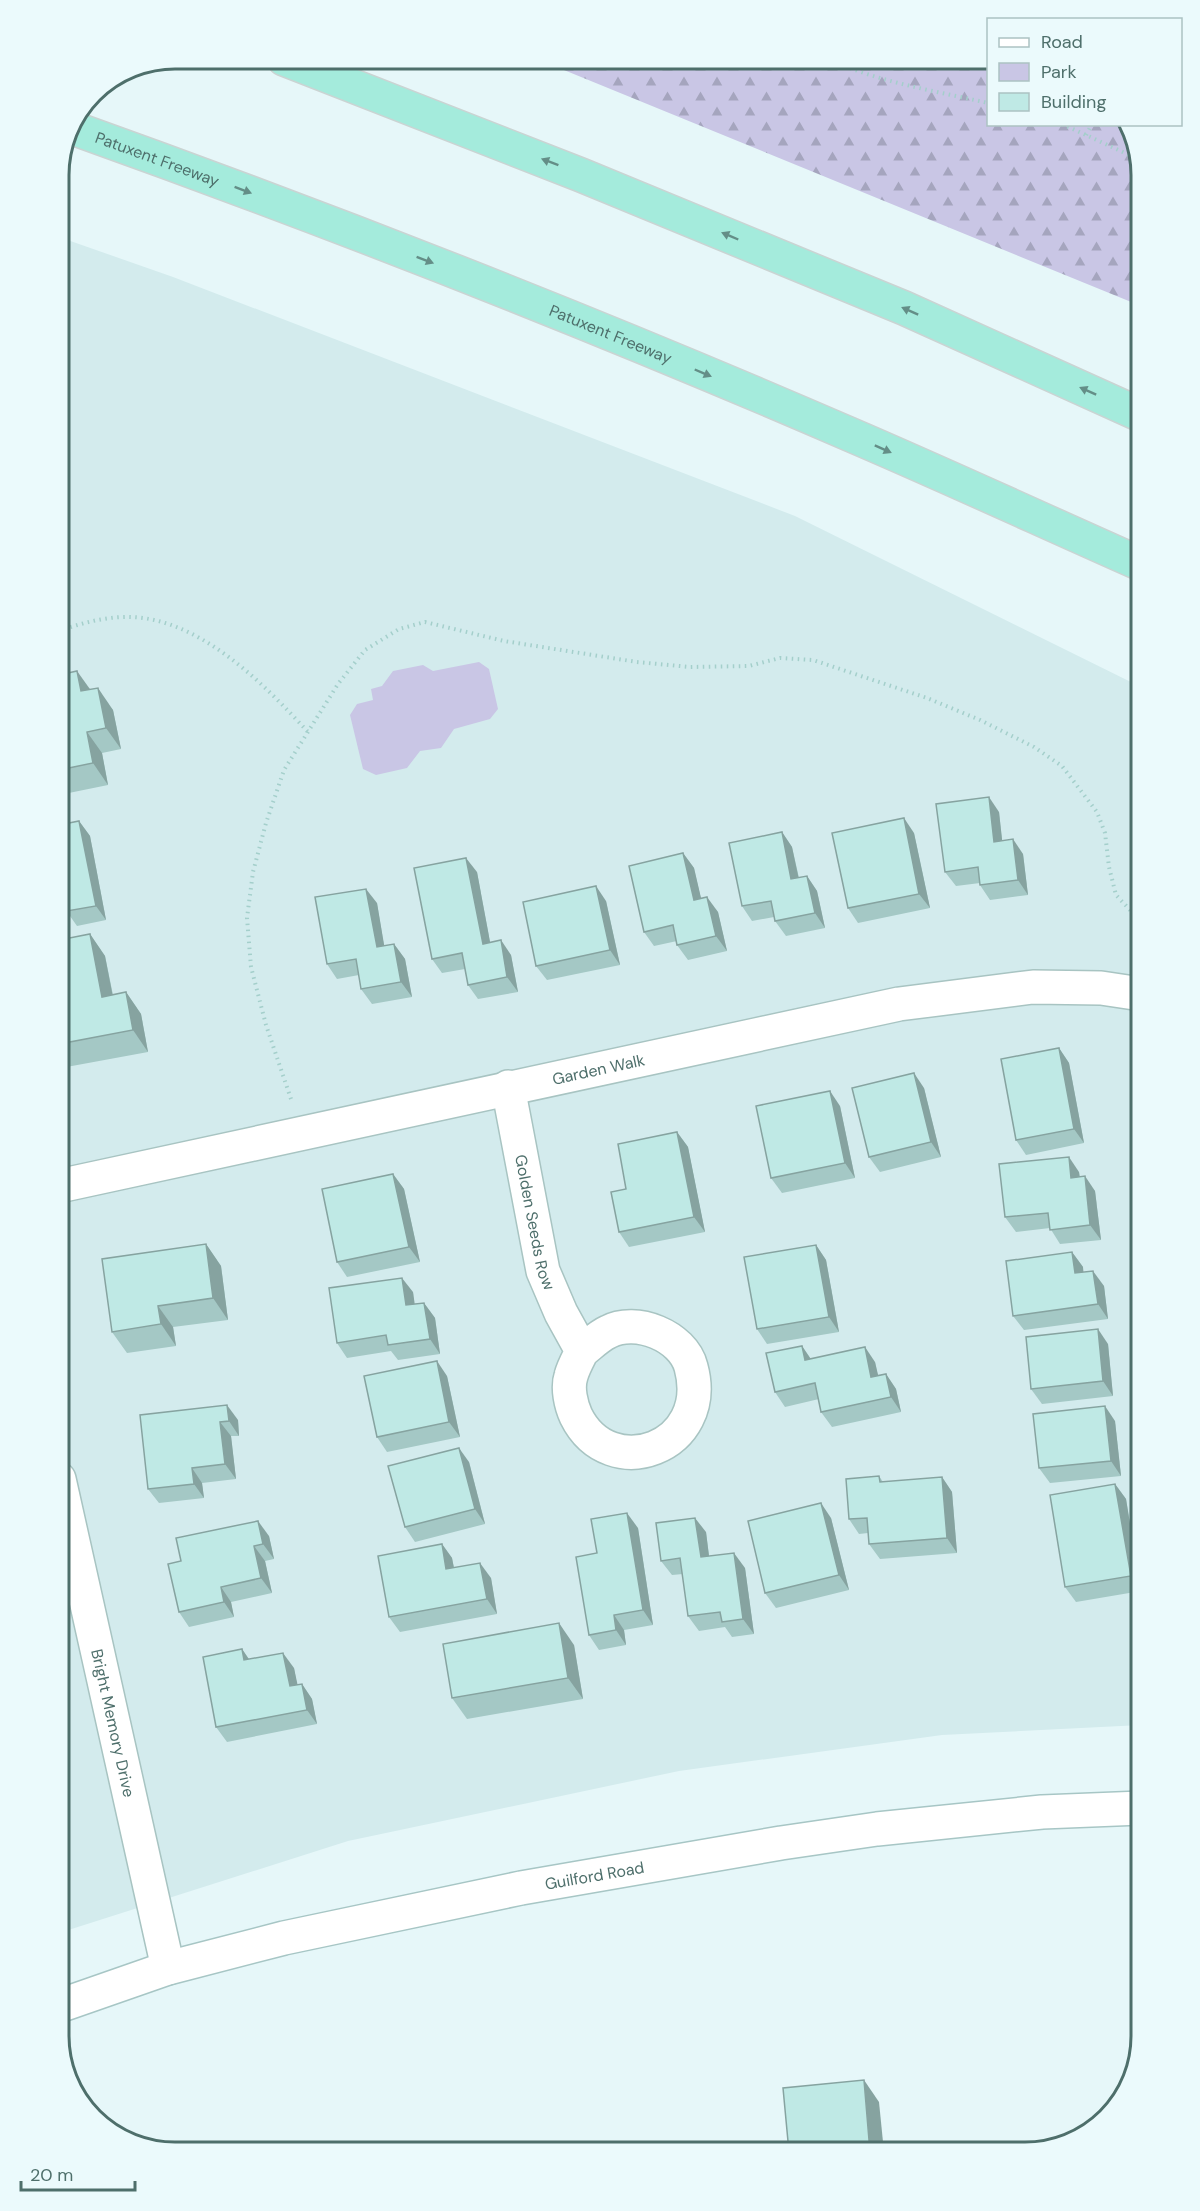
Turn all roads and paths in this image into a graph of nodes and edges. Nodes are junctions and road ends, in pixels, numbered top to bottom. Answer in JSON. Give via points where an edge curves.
{"nodes":[{"id":1,"x":312,"y":69,"type":"edge"},
{"id":2,"x":853,"y":69,"type":"edge"},
{"id":3,"x":987,"y":103,"type":"edge"},
{"id":4,"x":1066,"y":126,"type":"edge"},
{"id":5,"x":1091,"y":126,"type":"edge"},
{"id":6,"x":79,"y":130,"type":"edge"},
{"id":7,"x":1086,"y":135,"type":"junction"},
{"id":8,"x":1129,"y":155,"type":"edge"},
{"id":9,"x":1131,"y":410,"type":"edge"},
{"id":10,"x":1131,"y":559,"type":"edge"},
{"id":11,"x":69,"y":627,"type":"edge"},
{"id":12,"x":308,"y":732,"type":"junction"},
{"id":13,"x":1131,"y":911,"type":"edge"},
{"id":14,"x":1131,"y":992,"type":"edge"},
{"id":15,"x":508,"y":1087,"type":"junction"},
{"id":16,"x":303,"y":1131,"type":"junction"},
{"id":17,"x":69,"y":1184,"type":"edge"},
{"id":18,"x":582,"y":1351,"type":"dead end"},
{"id":19,"x":69,"y":1528,"type":"edge"},
{"id":20,"x":1131,"y":1808,"type":"edge"},
{"id":21,"x":168,"y":1968,"type":"junction"},
{"id":22,"x":69,"y":2002,"type":"edge"}],
"edges":[{"from":9,"to":1,"type":"highway","one_way":true,"via":[[904,308]]},
{"from":2,"to":3,"type":"path"},
{"from":4,"to":7,"type":"path"},
{"from":5,"to":7,"type":"path"},
{"from":6,"to":10,"type":"highway","name":"Patuxent Freeway","one_way":true,"via":[[519,296],[849,434]]},
{"from":7,"to":8,"type":"path"},
{"from":11,"to":12,"type":"path","via":[[90,620],[124,617],[164,622],[201,638],[240,665]]},
{"from":12,"to":13,"type":"path","via":[[365,650],[399,629],[425,622],[564,652],[658,664],[749,666],[780,658],[813,660],[927,698],[1034,747],[1062,766],[1097,812],[1105,833],[1116,895]]},
{"from":12,"to":16,"type":"path","via":[[284,770],[266,823],[253,872],[248,918],[251,967],[266,1025]]},
{"from":14,"to":15,"type":"street","name":"Garden Walk","via":[[1033,987],[951,996]]},
{"from":15,"to":16,"type":"street","name":"Garden Walk"},
{"from":15,"to":18,"type":"street","name":"Golden Seeds Row","via":[[543,1271]]},
{"from":16,"to":17,"type":"street","name":"Garden Walk"},
{"from":19,"to":21,"type":"street","name":"Bright Memory Drive"},
{"from":20,"to":21,"type":"street","name":"Guilford Road","via":[[1042,1812],[769,1845],[521,1888],[284,1938]]},
{"from":21,"to":22,"type":"street","name":"Guilford Road"}]}
